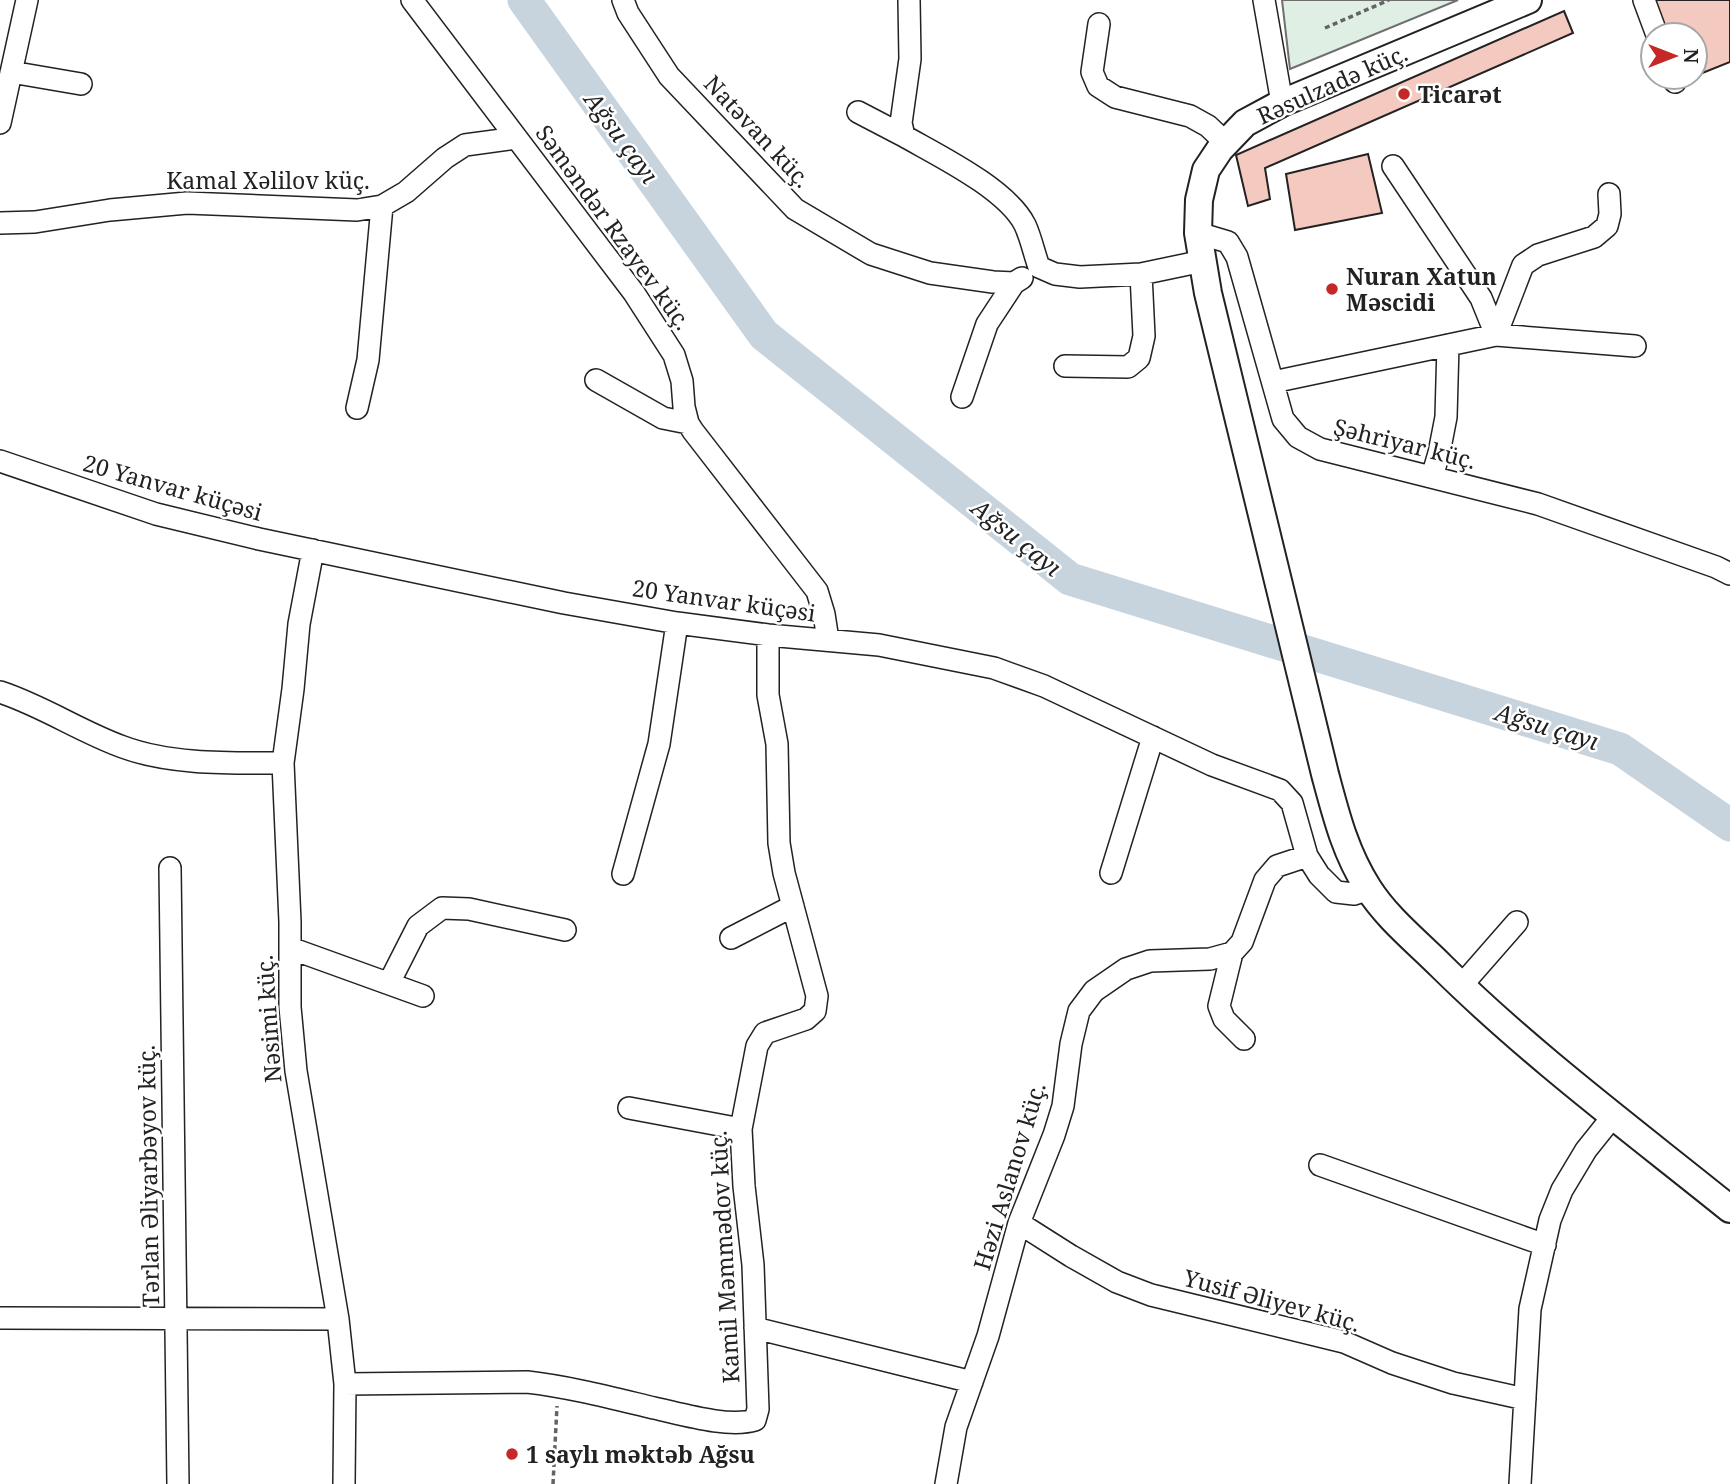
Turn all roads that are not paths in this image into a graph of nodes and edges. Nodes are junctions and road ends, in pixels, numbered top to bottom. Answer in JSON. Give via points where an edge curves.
{"nodes":[{"id":1,"x":27,"y":0,"type":"edge"},
{"id":2,"x":412,"y":0,"type":"edge"},
{"id":3,"x":623,"y":0,"type":"edge"},
{"id":4,"x":909,"y":0,"type":"edge"},
{"id":5,"x":1264,"y":0,"type":"edge"},
{"id":6,"x":1528,"y":0,"type":"edge"},
{"id":7,"x":1644,"y":0,"type":"edge"},
{"id":8,"x":1652,"y":21,"type":"edge"},
{"id":9,"x":1099,"y":24,"type":"dead end"},
{"id":10,"x":11,"y":72,"type":"junction"},
{"id":11,"x":81,"y":84,"type":"dead end"},
{"id":12,"x":1282,"y":103,"type":"junction"},
{"id":13,"x":858,"y":112,"type":"dead end"},
{"id":14,"x":0,"y":123,"type":"edge"},
{"id":15,"x":904,"y":136,"type":"junction"},
{"id":16,"x":516,"y":138,"type":"junction"},
{"id":17,"x":1226,"y":143,"type":"junction"},
{"id":18,"x":1393,"y":166,"type":"dead end"},
{"id":19,"x":1609,"y":194,"type":"dead end"},
{"id":20,"x":382,"y":206,"type":"junction"},
{"id":21,"x":0,"y":223,"type":"edge"},
{"id":22,"x":1198,"y":233,"type":"junction"},
{"id":23,"x":1203,"y":261,"type":"junction"},
{"id":24,"x":1039,"y":267,"type":"junction"},
{"id":25,"x":1141,"y":274,"type":"junction"},
{"id":26,"x":1014,"y":283,"type":"junction"},
{"id":27,"x":1496,"y":335,"type":"junction"},
{"id":28,"x":1448,"y":345,"type":"junction"},
{"id":29,"x":1635,"y":346,"type":"dead end"},
{"id":30,"x":1065,"y":366,"type":"dead end"},
{"id":31,"x":596,"y":380,"type":"dead end"},
{"id":32,"x":1273,"y":382,"type":"junction"},
{"id":33,"x":962,"y":397,"type":"dead end"},
{"id":34,"x":357,"y":408,"type":"dead end"},
{"id":35,"x":688,"y":422,"type":"junction"},
{"id":36,"x":0,"y":461,"type":"edge"},
{"id":37,"x":1432,"y":477,"type":"junction"},
{"id":38,"x":313,"y":551,"type":"junction"},
{"id":39,"x":1730,"y":574,"type":"edge"},
{"id":40,"x":677,"y":623,"type":"junction"},
{"id":41,"x":768,"y":635,"type":"junction"},
{"id":42,"x":828,"y":640,"type":"junction"},
{"id":43,"x":0,"y":692,"type":"edge"},
{"id":44,"x":1153,"y":737,"type":"junction"},
{"id":45,"x":283,"y":763,"type":"junction"},
{"id":46,"x":1307,"y":856,"type":"junction"},
{"id":47,"x":170,"y":868,"type":"dead end"},
{"id":48,"x":1111,"y":873,"type":"dead end"},
{"id":49,"x":623,"y":874,"type":"dead end"},
{"id":50,"x":1369,"y":889,"type":"junction"},
{"id":51,"x":793,"y":906,"type":"junction"},
{"id":52,"x":1517,"y":922,"type":"dead end"},
{"id":53,"x":565,"y":930,"type":"dead end"},
{"id":54,"x":731,"y":938,"type":"dead end"},
{"id":55,"x":290,"y":948,"type":"junction"},
{"id":56,"x":1232,"y":953,"type":"junction"},
{"id":57,"x":389,"y":984,"type":"junction"},
{"id":58,"x":1461,"y":986,"type":"junction"},
{"id":59,"x":423,"y":996,"type":"dead end"},
{"id":60,"x":1244,"y":1040,"type":"dead end"},
{"id":61,"x":629,"y":1108,"type":"dead end"},
{"id":62,"x":1614,"y":1115,"type":"junction"},
{"id":63,"x":741,"y":1129,"type":"junction"},
{"id":64,"x":1321,"y":1165,"type":"dead end"},
{"id":65,"x":1730,"y":1209,"type":"edge"},
{"id":66,"x":1019,"y":1223,"type":"junction"},
{"id":67,"x":1545,"y":1245,"type":"junction"},
{"id":68,"x":0,"y":1318,"type":"edge"},
{"id":69,"x":176,"y":1319,"type":"junction"},
{"id":70,"x":338,"y":1319,"type":"junction"},
{"id":71,"x":755,"y":1328,"type":"junction"},
{"id":72,"x":972,"y":1382,"type":"junction"},
{"id":73,"x":345,"y":1384,"type":"junction"},
{"id":74,"x":1525,"y":1399,"type":"junction"},
{"id":75,"x":178,"y":1484,"type":"edge"},
{"id":76,"x":344,"y":1484,"type":"edge"},
{"id":77,"x":946,"y":1484,"type":"edge"},
{"id":78,"x":1520,"y":1484,"type":"edge"}],
"edges":[{"from":1,"to":10,"type":"street"},
{"from":2,"to":16,"type":"street","name":"Səməndər Rzayev küç."},
{"from":3,"to":26,"type":"street","name":"Natəvan küç.","via":[[669,76],[795,209],[871,254],[930,272]]},
{"from":4,"to":15,"type":"street"},
{"from":5,"to":12,"type":"street"},
{"from":6,"to":12,"type":"main road","name":"Rəsulzadə küç."},
{"from":7,"to":8,"type":"street"},
{"from":9,"to":17,"type":"street","via":[[1092,72],[1098,86],[1115,97],[1190,116]]},
{"from":10,"to":11,"type":"street"},
{"from":10,"to":14,"type":"street"},
{"from":12,"to":17,"type":"main road","name":"Rəsulzadə küç.","via":[[1245,123]]},
{"from":13,"to":15,"type":"street"},
{"from":15,"to":24,"type":"street","via":[[1004,199],[1025,224]]},
{"from":16,"to":20,"type":"street","name":"Kamal Xəlilov küç.","via":[[466,145]]},
{"from":16,"to":35,"type":"street","name":"Səməndər Rzayev küç.","via":[[634,293],[674,355]]},
{"from":17,"to":22,"type":"main road","name":"Rəsulzadə küç.","via":[[1206,170]]},
{"from":18,"to":27,"type":"street","via":[[1481,298]]},
{"from":19,"to":27,"type":"street","via":[[1607,226],[1594,237],[1538,255],[1524,265]]},
{"from":20,"to":21,"type":"street","name":"Kamal Xəlilov küç.","via":[[357,210],[187,203]]},
{"from":20,"to":34,"type":"street","via":[[368,360]]},
{"from":22,"to":23,"type":"main road","name":"Rəsulzadə küç."},
{"from":22,"to":32,"type":"street","name":"Şəhriyar küç.","via":[[1228,242],[1237,257]]},
{"from":23,"to":25,"type":"street"},
{"from":23,"to":50,"type":"main road","name":"Rəsulzadə küç.","via":[[1325,774],[1341,834]]},
{"from":24,"to":25,"type":"street","via":[[1080,277]]},
{"from":24,"to":26,"type":"street"},
{"from":25,"to":30,"type":"street","via":[[1144,336],[1139,358],[1128,367]]},
{"from":26,"to":33,"type":"street","via":[[987,324]]},
{"from":27,"to":28,"type":"street"},
{"from":27,"to":29,"type":"street"},
{"from":28,"to":32,"type":"street"},
{"from":28,"to":37,"type":"street","via":[[1446,416]]},
{"from":31,"to":35,"type":"street","via":[[663,418]]},
{"from":32,"to":37,"type":"street","name":"Şəhriyar küç.","via":[[1283,419],[1298,438],[1320,449]]},
{"from":35,"to":42,"type":"street","name":"Səməndər Rzayev küç.","via":[[817,591]]},
{"from":36,"to":38,"type":"street","name":"20 Yanvar küçəsi","via":[[156,514]]},
{"from":37,"to":39,"type":"street","name":"Şəhriyar küç.","via":[[1538,504]]},
{"from":38,"to":40,"type":"street","name":"20 Yanvar küçəsi"},
{"from":38,"to":45,"type":"street","name":"Nəsimi küç.","via":[[299,624]]},
{"from":40,"to":41,"type":"street","name":"20 Yanvar küçəsi"},
{"from":40,"to":49,"type":"street","via":[[659,744]]},
{"from":41,"to":42,"type":"street","name":"20 Yanvar küçəsi"},
{"from":41,"to":51,"type":"street","name":"Kamil Məmmədov küç.","via":[[779,843]]},
{"from":42,"to":44,"type":"street","name":"20 Yanvar küçəsi","via":[[879,645],[994,668]]},
{"from":43,"to":45,"type":"street","via":[[123,748],[220,763]]},
{"from":44,"to":46,"type":"street","name":"20 Yanvar küçəsi","via":[[1280,790],[1292,803]]},
{"from":44,"to":48,"type":"street"},
{"from":45,"to":55,"type":"street","name":"Nəsimi küç."},
{"from":46,"to":50,"type":"street","name":"20 Yanvar küçəsi","via":[[1336,892],[1354,894]]},
{"from":46,"to":56,"type":"street","via":[[1277,866],[1265,880],[1242,942]]},
{"from":47,"to":69,"type":"street","name":"Tərlan Əliyarbəyov küç."},
{"from":50,"to":58,"type":"main road","name":"Rəsulzadə küç."},
{"from":51,"to":54,"type":"street"},
{"from":51,"to":63,"type":"street","name":"Kamil Məmmədov küç.","via":[[817,996],[815,1011],[806,1019],[765,1033],[757,1046]]},
{"from":52,"to":58,"type":"street"},
{"from":53,"to":57,"type":"street","via":[[469,909],[442,908],[418,926]]},
{"from":55,"to":57,"type":"street"},
{"from":55,"to":70,"type":"street","name":"Nəsimi küç.","via":[[296,1071]]},
{"from":56,"to":60,"type":"street","via":[[1219,1006],[1224,1019]]},
{"from":56,"to":66,"type":"street","name":"Həzi Aslanov küç.","via":[[1210,959],[1150,961],[1126,968],[1094,990],[1079,1012],[1063,1106]]},
{"from":57,"to":59,"type":"street"},
{"from":58,"to":62,"type":"main road","name":"Rəsulzadə küç."},
{"from":61,"to":63,"type":"street"},
{"from":62,"to":65,"type":"main road","name":"Rəsulzadə küç."},
{"from":62,"to":67,"type":"street","via":[[1562,1190]]},
{"from":63,"to":71,"type":"street","name":"Kamil Məmmədov küç."},
{"from":64,"to":67,"type":"street"},
{"from":66,"to":72,"type":"street","name":"Həzi Aslanov küç."},
{"from":66,"to":74,"type":"street","name":"Yusif Əliyev küç.","via":[[1117,1282],[1151,1295],[1344,1342],[1453,1383]]},
{"from":67,"to":74,"type":"street","via":[[1530,1309]]},
{"from":68,"to":69,"type":"street"},
{"from":69,"to":70,"type":"street"},
{"from":69,"to":75,"type":"street","name":"Tərlan Əliyarbəyov küç."},
{"from":70,"to":73,"type":"street","name":"Nəsimi küç."},
{"from":71,"to":72,"type":"street"},
{"from":71,"to":73,"type":"street","name":"Kamil Məmmədov küç.","via":[[758,1409],[755,1420],[742,1423],[558,1385]]},
{"from":72,"to":77,"type":"street","name":"Həzi Aslanov küç.","via":[[956,1427]]},
{"from":73,"to":76,"type":"street","name":"Nəsimi küç."},
{"from":74,"to":78,"type":"street"}]}
